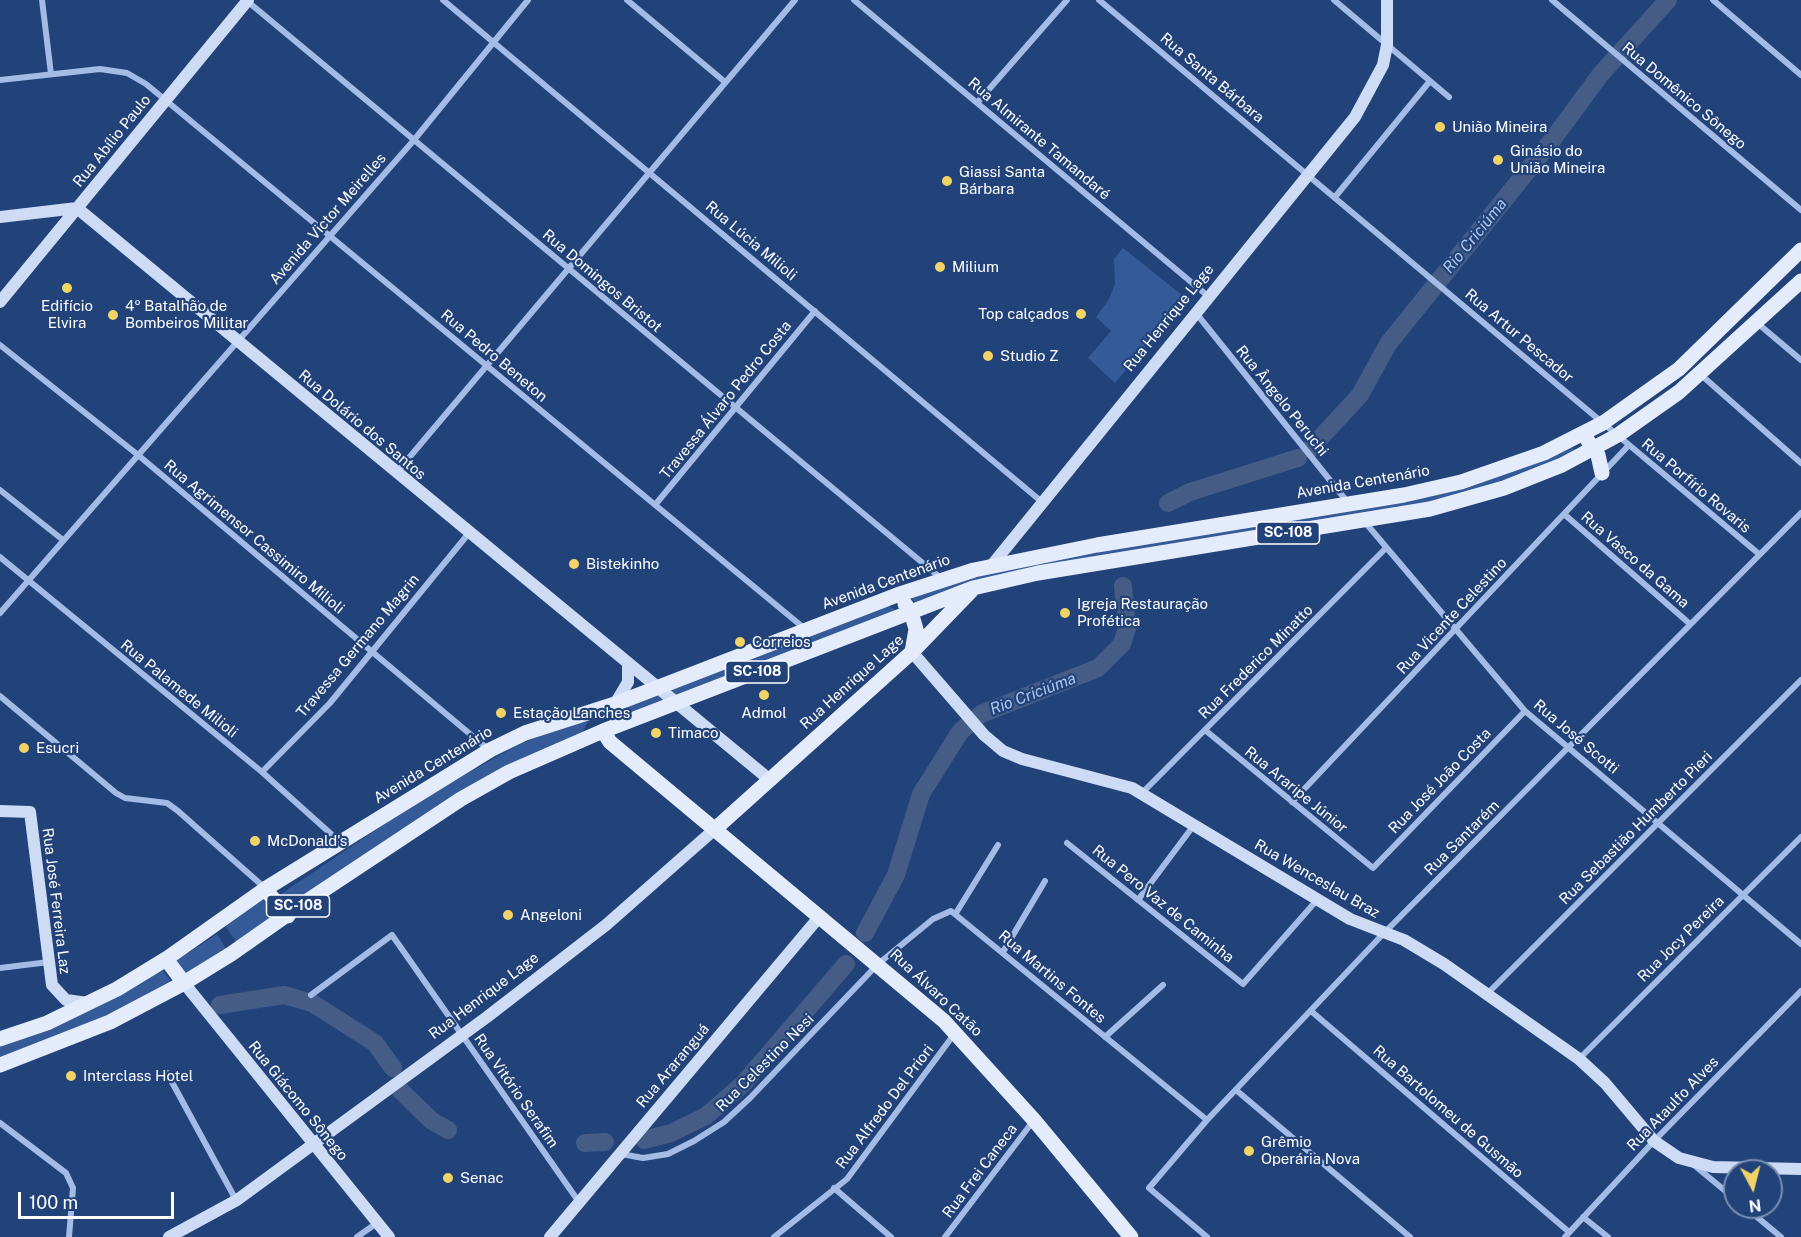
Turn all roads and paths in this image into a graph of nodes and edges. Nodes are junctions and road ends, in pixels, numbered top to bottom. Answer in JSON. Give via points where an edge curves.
{"nodes":[{"id":1,"x":42,"y":0,"type":"edge"},
{"id":2,"x":247,"y":0,"type":"edge"},
{"id":3,"x":443,"y":0,"type":"edge"},
{"id":4,"x":528,"y":0,"type":"edge"},
{"id":5,"x":627,"y":0,"type":"edge"},
{"id":6,"x":795,"y":0,"type":"edge"},
{"id":7,"x":854,"y":0,"type":"edge"},
{"id":8,"x":1067,"y":0,"type":"edge"},
{"id":9,"x":1099,"y":0,"type":"edge"},
{"id":10,"x":1334,"y":0,"type":"edge"},
{"id":11,"x":1388,"y":0,"type":"edge"},
{"id":12,"x":1552,"y":0,"type":"edge"},
{"id":13,"x":1713,"y":0,"type":"edge"},
{"id":14,"x":494,"y":42,"type":"junction"},
{"id":15,"x":1387,"y":45,"type":"junction"},
{"id":16,"x":51,"y":74,"type":"junction"},
{"id":17,"x":1801,"y":75,"type":"edge"},
{"id":18,"x":0,"y":80,"type":"edge"},
{"id":19,"x":1430,"y":81,"type":"junction"},
{"id":20,"x":725,"y":82,"type":"junction"},
{"id":21,"x":1449,"y":97,"type":"dead end"},
{"id":22,"x":166,"y":100,"type":"junction"},
{"id":23,"x":977,"y":103,"type":"junction"},
{"id":24,"x":414,"y":140,"type":"junction"},
{"id":25,"x":649,"y":172,"type":"junction"},
{"id":26,"x":1309,"y":176,"type":"junction"},
{"id":27,"x":1335,"y":197,"type":"junction"},
{"id":28,"x":77,"y":208,"type":"junction"},
{"id":29,"x":1801,"y":210,"type":"edge"},
{"id":30,"x":0,"y":217,"type":"edge"},
{"id":31,"x":331,"y":236,"type":"junction"},
{"id":32,"x":1801,"y":250,"type":"edge"},
{"id":33,"x":568,"y":268,"type":"junction"},
{"id":34,"x":1801,"y":281,"type":"edge"},
{"id":35,"x":1209,"y":297,"type":"junction"},
{"id":36,"x":0,"y":302,"type":"edge"},
{"id":37,"x":815,"y":311,"type":"junction"},
{"id":38,"x":1196,"y":313,"type":"junction"},
{"id":39,"x":1755,"y":322,"type":"junction"},
{"id":40,"x":237,"y":341,"type":"junction"},
{"id":41,"x":0,"y":345,"type":"edge"},
{"id":42,"x":1801,"y":360,"type":"edge"},
{"id":43,"x":486,"y":365,"type":"junction"},
{"id":44,"x":1700,"y":374,"type":"junction"},
{"id":45,"x":735,"y":408,"type":"junction"},
{"id":46,"x":1603,"y":423,"type":"junction"},
{"id":47,"x":1581,"y":436,"type":"junction"},
{"id":48,"x":1624,"y":440,"type":"junction"},
{"id":49,"x":1595,"y":448,"type":"junction"},
{"id":50,"x":138,"y":454,"type":"junction"},
{"id":51,"x":1801,"y":463,"type":"edge"},
{"id":52,"x":397,"y":473,"type":"junction"},
{"id":53,"x":1602,"y":473,"type":"junction"},
{"id":54,"x":0,"y":490,"type":"edge"},
{"id":55,"x":1042,"y":501,"type":"junction"},
{"id":56,"x":1349,"y":504,"type":"junction"},
{"id":57,"x":655,"y":505,"type":"junction"},
{"id":58,"x":1801,"y":513,"type":"edge"},
{"id":59,"x":1564,"y":514,"type":"junction"},
{"id":60,"x":1364,"y":521,"type":"junction"},
{"id":61,"x":469,"y":533,"type":"junction"},
{"id":62,"x":63,"y":540,"type":"junction"},
{"id":63,"x":1386,"y":548,"type":"junction"},
{"id":64,"x":1759,"y":554,"type":"junction"},
{"id":65,"x":0,"y":557,"type":"edge"},
{"id":66,"x":992,"y":565,"type":"junction"},
{"id":67,"x":29,"y":580,"type":"junction"},
{"id":68,"x":942,"y":580,"type":"junction"},
{"id":69,"x":973,"y":588,"type":"junction"},
{"id":70,"x":897,"y":595,"type":"junction"},
{"id":71,"x":911,"y":612,"type":"junction"},
{"id":72,"x":0,"y":613,"type":"edge"},
{"id":73,"x":1690,"y":624,"type":"junction"},
{"id":74,"x":1456,"y":629,"type":"junction"},
{"id":75,"x":807,"y":630,"type":"junction"},
{"id":76,"x":372,"y":652,"type":"junction"},
{"id":77,"x":912,"y":652,"type":"junction"},
{"id":78,"x":628,"y":664,"type":"junction"},
{"id":79,"x":1801,"y":680,"type":"edge"},
{"id":80,"x":656,"y":688,"type":"junction"},
{"id":81,"x":0,"y":696,"type":"edge"},
{"id":82,"x":615,"y":704,"type":"junction"},
{"id":83,"x":676,"y":704,"type":"junction"},
{"id":84,"x":1525,"y":711,"type":"junction"},
{"id":85,"x":1205,"y":730,"type":"junction"},
{"id":86,"x":601,"y":736,"type":"junction"},
{"id":87,"x":1568,"y":747,"type":"junction"},
{"id":88,"x":490,"y":750,"type":"junction"},
{"id":89,"x":262,"y":772,"type":"junction"},
{"id":90,"x":770,"y":780,"type":"junction"},
{"id":91,"x":1142,"y":793,"type":"junction"},
{"id":92,"x":1292,"y":802,"type":"junction"},
{"id":93,"x":0,"y":811,"type":"edge"},
{"id":94,"x":1659,"y":822,"type":"junction"},
{"id":95,"x":1194,"y":825,"type":"junction"},
{"id":96,"x":715,"y":829,"type":"junction"},
{"id":97,"x":1801,"y":837,"type":"edge"},
{"id":98,"x":340,"y":842,"type":"junction"},
{"id":99,"x":1067,"y":843,"type":"dead end"},
{"id":100,"x":998,"y":844,"type":"dead end"},
{"id":101,"x":1373,"y":868,"type":"joint"},
{"id":102,"x":1045,"y":881,"type":"dead end"},
{"id":103,"x":265,"y":889,"type":"junction"},
{"id":104,"x":1743,"y":895,"type":"junction"},
{"id":105,"x":1318,"y":899,"type":"junction"},
{"id":106,"x":1138,"y":900,"type":"junction"},
{"id":107,"x":956,"y":913,"type":"junction"},
{"id":108,"x":288,"y":915,"type":"junction"},
{"id":109,"x":820,"y":916,"type":"junction"},
{"id":110,"x":1384,"y":933,"type":"junction"},
{"id":111,"x":1801,"y":944,"type":"edge"},
{"id":112,"x":1003,"y":952,"type":"junction"},
{"id":113,"x":166,"y":959,"type":"junction"},
{"id":114,"x":49,"y":962,"type":"junction"},
{"id":115,"x":878,"y":963,"type":"junction"},
{"id":116,"x":0,"y":968,"type":"edge"},
{"id":117,"x":184,"y":982,"type":"junction"},
{"id":118,"x":1163,"y":986,"type":"dead end"},
{"id":119,"x":1801,"y":991,"type":"edge"},
{"id":120,"x":1488,"y":993,"type":"junction"},
{"id":121,"x":311,"y":995,"type":"dead end"},
{"id":122,"x":90,"y":1004,"type":"junction"},
{"id":123,"x":1311,"y":1011,"type":"junction"},
{"id":124,"x":956,"y":1032,"type":"junction"},
{"id":125,"x":462,"y":1035,"type":"junction"},
{"id":126,"x":1105,"y":1037,"type":"junction"},
{"id":127,"x":0,"y":1039,"type":"edge"},
{"id":128,"x":1579,"y":1059,"type":"junction"},
{"id":129,"x":0,"y":1065,"type":"edge"},
{"id":130,"x":167,"y":1073,"type":"dead end"},
{"id":131,"x":1236,"y":1090,"type":"junction"},
{"id":132,"x":1034,"y":1120,"type":"junction"},
{"id":133,"x":1207,"y":1120,"type":"junction"},
{"id":134,"x":0,"y":1123,"type":"edge"},
{"id":135,"x":1654,"y":1141,"type":"junction"},
{"id":136,"x":314,"y":1145,"type":"junction"},
{"id":137,"x":619,"y":1154,"type":"junction"},
{"id":138,"x":1692,"y":1163,"type":"junction"},
{"id":139,"x":1801,"y":1169,"type":"edge"},
{"id":140,"x":834,"y":1188,"type":"junction"},
{"id":141,"x":1723,"y":1189,"type":"edge"},
{"id":142,"x":237,"y":1200,"type":"junction"},
{"id":143,"x":579,"y":1202,"type":"junction"},
{"id":144,"x":1583,"y":1217,"type":"junction"},
{"id":145,"x":1759,"y":1219,"type":"edge"},
{"id":146,"x":377,"y":1222,"type":"junction"},
{"id":147,"x":1567,"y":1234,"type":"edge"},
{"id":148,"x":69,"y":1237,"type":"edge"},
{"id":149,"x":169,"y":1237,"type":"edge"},
{"id":150,"x":357,"y":1237,"type":"edge"},
{"id":151,"x":389,"y":1237,"type":"edge"},
{"id":152,"x":550,"y":1237,"type":"edge"},
{"id":153,"x":774,"y":1237,"type":"edge"},
{"id":154,"x":891,"y":1237,"type":"edge"},
{"id":155,"x":945,"y":1237,"type":"edge"},
{"id":156,"x":1131,"y":1237,"type":"edge"},
{"id":157,"x":1207,"y":1237,"type":"edge"},
{"id":158,"x":1410,"y":1237,"type":"edge"},
{"id":159,"x":1608,"y":1237,"type":"edge"},
{"id":160,"x":1781,"y":1237,"type":"edge"}],
"edges":[{"from":1,"to":16,"type":"street"},
{"from":2,"to":22,"type":"street","name":"Rua Abílio Paulo"},
{"from":2,"to":24,"type":"street","name":"Rua Domingos Bristot"},
{"from":3,"to":14,"type":"street","name":"Rua Lúcia Milioli"},
{"from":4,"to":14,"type":"street","name":"Avenida Victor Meirelles"},
{"from":5,"to":20,"type":"street"},
{"from":6,"to":20,"type":"street"},
{"from":7,"to":23,"type":"street","name":"Rua Almirante Tamandaré"},
{"from":8,"to":23,"type":"street"},
{"from":9,"to":26,"type":"street","name":"Rua Santa Bárbara"},
{"from":10,"to":15,"type":"street"},
{"from":11,"to":15,"type":"street","name":"Rua Henrique Lage"},
{"from":12,"to":29,"type":"street","name":"Rua Domênico Sônego"},
{"from":13,"to":17,"type":"street"},
{"from":14,"to":24,"type":"street","name":"Avenida Victor Meirelles"},
{"from":14,"to":25,"type":"street","name":"Rua Lúcia Milioli"},
{"from":15,"to":19,"type":"street"},
{"from":15,"to":26,"type":"street","name":"Rua Henrique Lage","via":[[1383,65],[1365,102]]},
{"from":16,"to":18,"type":"street","name":"Rua Pedro Beneton"},
{"from":16,"to":22,"type":"street","name":"Rua Pedro Beneton","via":[[114,69],[139,78]]},
{"from":19,"to":21,"type":"street"},
{"from":19,"to":27,"type":"street"},
{"from":20,"to":25,"type":"street"},
{"from":22,"to":28,"type":"street","name":"Rua Abílio Paulo"},
{"from":22,"to":31,"type":"street","name":"Rua Pedro Beneton"},
{"from":23,"to":35,"type":"street","name":"Rua Almirante Tamandaré"},
{"from":24,"to":31,"type":"street","name":"Avenida Victor Meirelles"},
{"from":24,"to":33,"type":"street","name":"Rua Domingos Bristot"},
{"from":25,"to":33,"type":"street"},
{"from":25,"to":37,"type":"street","name":"Rua Lúcia Milioli"},
{"from":26,"to":27,"type":"street","name":"Rua Artur Pescador"},
{"from":26,"to":35,"type":"street","name":"Rua Henrique Lage"},
{"from":27,"to":46,"type":"street","name":"Rua Artur Pescador"},
{"from":28,"to":30,"type":"street"},
{"from":28,"to":36,"type":"street","name":"Rua Abílio Paulo"},
{"from":28,"to":40,"type":"street","name":"Rua Dolário dos Santos"},
{"from":31,"to":40,"type":"street","name":"Avenida Victor Meirelles"},
{"from":31,"to":43,"type":"street","name":"Rua Pedro Beneton"},
{"from":32,"to":46,"type":"main road","name":"Avenida Centenário","number":"SC-108","via":[[1679,369]]},
{"from":33,"to":43,"type":"street"},
{"from":33,"to":45,"type":"street","name":"Rua Domingos Bristot"},
{"from":34,"to":39,"type":"main road","number":"SC-108"},
{"from":35,"to":38,"type":"street","name":"Rua Henrique Lage"},
{"from":37,"to":45,"type":"street","name":"Travessa Álvaro Pedro Costa"},
{"from":37,"to":55,"type":"street","name":"Rua Lúcia Milioli"},
{"from":38,"to":55,"type":"street","name":"Rua Henrique Lage"},
{"from":38,"to":56,"type":"street","name":"Rua Ângelo Peruchi"},
{"from":39,"to":42,"type":"street"},
{"from":39,"to":44,"type":"main road","number":"SC-108"},
{"from":40,"to":50,"type":"street","name":"Avenida Victor Meirelles"},
{"from":40,"to":52,"type":"street","name":"Rua Dolário dos Santos"},
{"from":41,"to":50,"type":"street","name":"Rua Agrimensor Cassimiro Milioli"},
{"from":43,"to":52,"type":"street"},
{"from":43,"to":57,"type":"street","name":"Rua Pedro Beneton"},
{"from":44,"to":48,"type":"main road","number":"SC-108"},
{"from":44,"to":51,"type":"street"},
{"from":45,"to":57,"type":"street","name":"Travessa Álvaro Pedro Costa"},
{"from":45,"to":68,"type":"street","name":"Rua Domingos Bristot"},
{"from":46,"to":47,"type":"main road","name":"Avenida Centenário","number":"SC-108"},
{"from":46,"to":48,"type":"street","name":"Rua Artur Pescador"},
{"from":47,"to":49,"type":"main road"},
{"from":47,"to":56,"type":"main road","name":"Avenida Centenário","number":"SC-108","via":[[1472,478],[1412,494]]},
{"from":48,"to":49,"type":"main road","number":"SC-108"},
{"from":48,"to":53,"type":"street","name":"Rua Vicente Celestino"},
{"from":48,"to":64,"type":"street","name":"Rua Porfírio Rovaris"},
{"from":49,"to":53,"type":"main road"},
{"from":49,"to":60,"type":"main road","number":"SC-108","via":[[1496,490],[1430,509]]},
{"from":50,"to":62,"type":"street","name":"Avenida Victor Meirelles"},
{"from":50,"to":76,"type":"street","name":"Rua Agrimensor Cassimiro Milioli"},
{"from":52,"to":61,"type":"street","name":"Rua Dolário dos Santos"},
{"from":53,"to":59,"type":"street","name":"Rua Vicente Celestino"},
{"from":54,"to":62,"type":"street"},
{"from":55,"to":66,"type":"street","name":"Rua Henrique Lage"},
{"from":56,"to":66,"type":"main road","name":"Avenida Centenário","number":"SC-108"},
{"from":57,"to":75,"type":"street","name":"Rua Pedro Beneton"},
{"from":58,"to":64,"type":"street","name":"Rua Santarém"},
{"from":59,"to":73,"type":"street","name":"Rua Vasco da Gama"},
{"from":59,"to":74,"type":"street","name":"Rua Vicente Celestino"},
{"from":60,"to":63,"type":"street","name":"Rua José Scotti"},
{"from":60,"to":69,"type":"main road","number":"SC-108","via":[[1058,570]]},
{"from":61,"to":76,"type":"street","name":"Travessa Germano Magrin"},
{"from":61,"to":78,"type":"street","name":"Rua Dolário dos Santos"},
{"from":62,"to":67,"type":"street","name":"Avenida Victor Meirelles"},
{"from":63,"to":74,"type":"street","name":"Rua José Scotti"},
{"from":63,"to":85,"type":"street","name":"Rua Frederico Minatto"},
{"from":64,"to":73,"type":"street","name":"Rua Santarém"},
{"from":65,"to":67,"type":"street","name":"Rua Palamede Milioli"},
{"from":66,"to":68,"type":"main road","name":"Avenida Centenário","number":"SC-108"},
{"from":66,"to":69,"type":"main road","name":"Rua Henrique Lage"},
{"from":67,"to":72,"type":"street","name":"Avenida Victor Meirelles"},
{"from":67,"to":89,"type":"street","name":"Rua Palamede Milioli"},
{"from":68,"to":70,"type":"main road","name":"Avenida Centenário","number":"SC-108"},
{"from":69,"to":71,"type":"main road","number":"SC-108"},
{"from":69,"to":77,"type":"main road","name":"Rua Henrique Lage"},
{"from":70,"to":71,"type":"main road"},
{"from":70,"to":75,"type":"main road","name":"Avenida Centenário","number":"SC-108"},
{"from":71,"to":77,"type":"main road","via":[[916,629]]},
{"from":71,"to":83,"type":"main road","number":"SC-108"},
{"from":73,"to":87,"type":"street","name":"Rua Santarém"},
{"from":74,"to":84,"type":"street","name":"Rua José Scotti"},
{"from":74,"to":92,"type":"street","name":"Rua Vicente Celestino"},
{"from":75,"to":80,"type":"main road","name":"Avenida Centenário","number":"SC-108"},
{"from":76,"to":88,"type":"street","name":"Rua Agrimensor Cassimiro Milioli"},
{"from":76,"to":89,"type":"street","name":"Travessa Germano Magrin","via":[[330,703]]},
{"from":77,"to":90,"type":"main road","name":"Rua Henrique Lage"},
{"from":77,"to":91,"type":"street","name":"Rua Wenceslau Braz","via":[[979,729],[1011,755]]},
{"from":78,"to":80,"type":"street","name":"Rua Dolário dos Santos"},
{"from":78,"to":82,"type":"street","via":[[628,682]]},
{"from":79,"to":94,"type":"street","name":"Rua Sebastião Humberto Pieri"},
{"from":80,"to":82,"type":"main road","name":"Avenida Centenário","number":"SC-108"},
{"from":80,"to":83,"type":"street","name":"Rua Dolário dos Santos"},
{"from":81,"to":103,"type":"street","via":[[116,793],[125,798],[167,803],[178,811]]},
{"from":82,"to":86,"type":"main road","via":[[604,720]]},
{"from":82,"to":88,"type":"main road","name":"Avenida Centenário","number":"SC-108","via":[[525,733]]},
{"from":83,"to":86,"type":"main road","number":"SC-108"},
{"from":83,"to":90,"type":"street","name":"Rua Dolário dos Santos"},
{"from":84,"to":87,"type":"street","name":"Rua José Scotti"},
{"from":84,"to":101,"type":"street","name":"Rua José João Costa"},
{"from":85,"to":91,"type":"street","name":"Rua Frederico Minatto"},
{"from":85,"to":92,"type":"street","name":"Rua Araripe Júnior"},
{"from":86,"to":96,"type":"main road","name":"Rua Álvaro Catão"},
{"from":86,"to":108,"type":"main road","number":"SC-108","via":[[534,760],[461,799]]},
{"from":87,"to":94,"type":"street","name":"Rua José Scotti"},
{"from":87,"to":110,"type":"street","name":"Rua Santarém"},
{"from":88,"to":98,"type":"main road","name":"Avenida Centenário","number":"SC-108"},
{"from":89,"to":98,"type":"street","name":"Rua Palamede Milioli"},
{"from":90,"to":96,"type":"main road","name":"Rua Henrique Lage"},
{"from":91,"to":95,"type":"street","name":"Rua Wenceslau Braz"},
{"from":92,"to":101,"type":"street","name":"Rua Araripe Júnior"},
{"from":93,"to":114,"type":"street","name":"Rua José Ferreira Laz","via":[[30,812]]},
{"from":94,"to":104,"type":"street","name":"Rua José Scotti"},
{"from":94,"to":120,"type":"street","name":"Rua Sebastião Humberto Pieri"},
{"from":95,"to":105,"type":"street","name":"Rua Wenceslau Braz"},
{"from":95,"to":106,"type":"street"},
{"from":96,"to":109,"type":"main road","name":"Rua Álvaro Catão"},
{"from":96,"to":125,"type":"street","name":"Rua Henrique Lage","via":[[606,925]]},
{"from":97,"to":104,"type":"street","name":"Rua Jocy Pereira"},
{"from":98,"to":103,"type":"main road","name":"Avenida Centenário","number":"SC-108"},
{"from":99,"to":106,"type":"street","name":"Rua Pero Vaz de Caminha"},
{"from":100,"to":107,"type":"street"},
{"from":102,"to":112,"type":"street"},
{"from":103,"to":108,"type":"main road"},
{"from":103,"to":113,"type":"main road","name":"Avenida Centenário"},
{"from":104,"to":111,"type":"street","name":"Rua José Scotti"},
{"from":104,"to":128,"type":"street","name":"Rua Jocy Pereira"},
{"from":105,"to":106,"type":"street","name":"Rua Pero Vaz de Caminha","via":[[1243,984]]},
{"from":105,"to":110,"type":"street","name":"Rua Wenceslau Braz"},
{"from":107,"to":112,"type":"street","name":"Rua Martins Fontes"},
{"from":107,"to":115,"type":"street","via":[[940,915]]},
{"from":108,"to":117,"type":"main road","number":"SC-108"},
{"from":109,"to":115,"type":"main road","name":"Rua Álvaro Catão"},
{"from":109,"to":137,"type":"street","name":"Rua Araranguá"},
{"from":110,"to":120,"type":"street","name":"Rua Wenceslau Braz","via":[[1421,949]]},
{"from":110,"to":123,"type":"street","name":"Rua Santarém"},
{"from":112,"to":126,"type":"street","name":"Rua Martins Fontes"},
{"from":113,"to":117,"type":"main road"},
{"from":113,"to":122,"type":"main road","name":"Avenida Centenário"},
{"from":114,"to":116,"type":"street"},
{"from":114,"to":122,"type":"street","name":"Rua José Ferreira Laz","via":[[52,984],[58,994],[78,1004]]},
{"from":115,"to":124,"type":"main road","name":"Rua Álvaro Catão"},
{"from":115,"to":137,"type":"street","name":"Rua Celestino Nesi","via":[[724,1122],[668,1154],[643,1158]]},
{"from":117,"to":129,"type":"main road","number":"SC-108","via":[[110,1022]]},
{"from":117,"to":136,"type":"street","name":"Rua Giácomo Sônego"},
{"from":118,"to":126,"type":"street"},
{"from":119,"to":135,"type":"street","name":"Rua Ataulfo Alves"},
{"from":120,"to":128,"type":"street","name":"Rua Wenceslau Braz"},
{"from":121,"to":125,"type":"street","name":"Rua Vitório Serafim","via":[[392,935]]},
{"from":122,"to":127,"type":"main road","name":"Avenida Centenário"},
{"from":123,"to":131,"type":"street","name":"Rua Santarém"},
{"from":123,"to":147,"type":"street","name":"Rua Bartolomeu de Gusmão"},
{"from":124,"to":132,"type":"main road","name":"Rua Álvaro Catão"},
{"from":124,"to":140,"type":"street","name":"Rua Alfredo Del Priori","via":[[861,1162]]},
{"from":125,"to":136,"type":"street","name":"Rua Henrique Lage"},
{"from":125,"to":143,"type":"street","name":"Rua Vitório Serafim"},
{"from":126,"to":133,"type":"street","name":"Rua Martins Fontes"},
{"from":128,"to":135,"type":"street","name":"Rua Wenceslau Braz"},
{"from":130,"to":142,"type":"street"},
{"from":131,"to":133,"type":"street","name":"Rua Santarém"},
{"from":131,"to":158,"type":"street"},
{"from":132,"to":155,"type":"street","name":"Rua Frei Caneca"},
{"from":132,"to":156,"type":"main road","name":"Rua Álvaro Catão"},
{"from":133,"to":157,"type":"street","name":"Rua Santarém","via":[[1149,1188]]},
{"from":134,"to":148,"type":"street","via":[[66,1173],[73,1188]]},
{"from":135,"to":138,"type":"street","name":"Rua Wenceslau Braz"},
{"from":135,"to":144,"type":"street","name":"Rua Ataulfo Alves"},
{"from":136,"to":142,"type":"street","name":"Rua Henrique Lage"},
{"from":136,"to":146,"type":"street","name":"Rua Giácomo Sônego"},
{"from":137,"to":143,"type":"street","name":"Rua Araranguá"},
{"from":138,"to":139,"type":"street","name":"Rua Wenceslau Braz"},
{"from":138,"to":141,"type":"street"},
{"from":140,"to":153,"type":"street","name":"Rua Alfredo Del Priori"},
{"from":140,"to":154,"type":"street"},
{"from":142,"to":149,"type":"street","name":"Rua Henrique Lage"},
{"from":143,"to":152,"type":"street","name":"Rua Araranguá"},
{"from":144,"to":147,"type":"street","name":"Rua Ataulfo Alves"},
{"from":144,"to":159,"type":"street"},
{"from":145,"to":160,"type":"street"},
{"from":146,"to":150,"type":"street"},
{"from":146,"to":151,"type":"street","name":"Rua Giácomo Sônego"}]}
